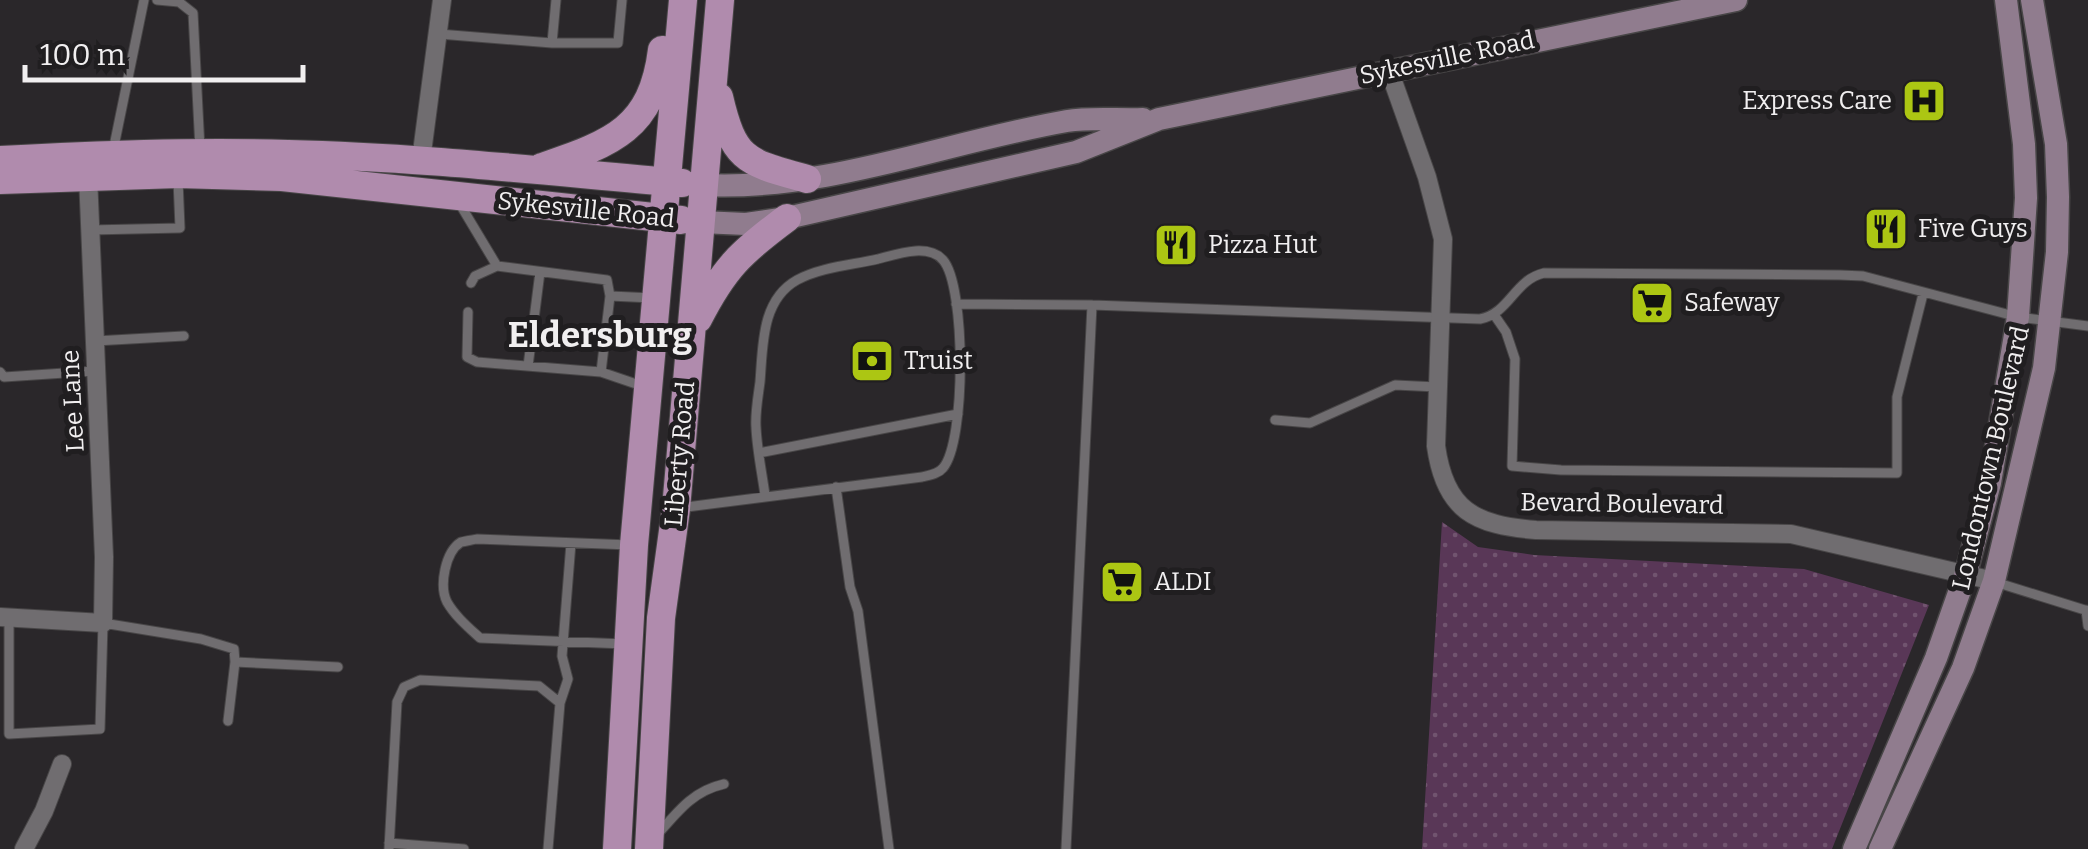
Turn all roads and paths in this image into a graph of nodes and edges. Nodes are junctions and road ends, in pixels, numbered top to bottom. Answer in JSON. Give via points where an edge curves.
{"nodes":[{"id":1,"x":144,"y":0,"type":"edge"},
{"id":2,"x":156,"y":0,"type":"edge"},
{"id":3,"x":442,"y":0,"type":"edge"},
{"id":4,"x":556,"y":0,"type":"edge"},
{"id":5,"x":622,"y":0,"type":"edge"},
{"id":6,"x":672,"y":0,"type":"edge"},
{"id":7,"x":682,"y":0,"type":"edge"},
{"id":8,"x":720,"y":0,"type":"edge"},
{"id":9,"x":1736,"y":0,"type":"edge"},
{"id":10,"x":2006,"y":0,"type":"edge"},
{"id":11,"x":2032,"y":0,"type":"edge"},
{"id":12,"x":439,"y":34,"type":"junction"},
{"id":13,"x":552,"y":44,"type":"junction"},
{"id":14,"x":1389,"y":70,"type":"junction"},
{"id":15,"x":714,"y":73,"type":"junction"},
{"id":16,"x":1158,"y":119,"type":"junction"},
{"id":17,"x":200,"y":152,"type":"junction"},
{"id":18,"x":112,"y":154,"type":"junction"},
{"id":19,"x":0,"y":160,"type":"edge"},
{"id":20,"x":421,"y":160,"type":"junction"},
{"id":21,"x":534,"y":170,"type":"junction"},
{"id":22,"x":178,"y":174,"type":"junction"},
{"id":23,"x":88,"y":176,"type":"junction"},
{"id":24,"x":807,"y":179,"type":"junction"},
{"id":25,"x":0,"y":180,"type":"edge"},
{"id":26,"x":666,"y":182,"type":"junction"},
{"id":27,"x":704,"y":185,"type":"junction"},
{"id":28,"x":455,"y":196,"type":"junction"},
{"id":29,"x":663,"y":218,"type":"junction"},
{"id":30,"x":787,"y":218,"type":"junction"},
{"id":31,"x":700,"y":222,"type":"junction"},
{"id":32,"x":90,"y":230,"type":"junction"},
{"id":33,"x":497,"y":266,"type":"junction"},
{"id":34,"x":540,"y":272,"type":"junction"},
{"id":35,"x":471,"y":282,"type":"dead end"},
{"id":36,"x":1924,"y":294,"type":"junction"},
{"id":37,"x":610,"y":296,"type":"junction"},
{"id":38,"x":656,"y":298,"type":"junction"},
{"id":39,"x":956,"y":304,"type":"junction"},
{"id":40,"x":1092,"y":305,"type":"junction"},
{"id":41,"x":468,"y":312,"type":"dead end"},
{"id":42,"x":1495,"y":316,"type":"junction"},
{"id":43,"x":2018,"y":316,"type":"junction"},
{"id":44,"x":1440,"y":317,"type":"junction"},
{"id":45,"x":2051,"y":322,"type":"junction"},
{"id":46,"x":2088,"y":326,"type":"edge"},
{"id":47,"x":691,"y":334,"type":"junction"},
{"id":48,"x":184,"y":336,"type":"dead end"},
{"id":49,"x":95,"y":341,"type":"junction"},
{"id":50,"x":528,"y":366,"type":"junction"},
{"id":51,"x":96,"y":370,"type":"junction"},
{"id":52,"x":0,"y":372,"type":"edge"},
{"id":53,"x":601,"y":372,"type":"junction"},
{"id":54,"x":1436,"y":387,"type":"junction"},
{"id":55,"x":648,"y":388,"type":"junction"},
{"id":56,"x":958,"y":414,"type":"junction"},
{"id":57,"x":1275,"y":420,"type":"dead end"},
{"id":58,"x":760,"y":454,"type":"junction"},
{"id":59,"x":836,"y":487,"type":"junction"},
{"id":60,"x":765,"y":495,"type":"junction"},
{"id":61,"x":676,"y":508,"type":"junction"},
{"id":62,"x":571,"y":542,"type":"junction"},
{"id":63,"x":634,"y":544,"type":"junction"},
{"id":64,"x":1966,"y":573,"type":"junction"},
{"id":65,"x":1994,"y":581,"type":"junction"},
{"id":66,"x":2087,"y":611,"type":"edge"},
{"id":67,"x":4,"y":617,"type":"edge"},
{"id":68,"x":104,"y":623,"type":"junction"},
{"id":69,"x":2088,"y":626,"type":"edge"},
{"id":70,"x":565,"y":641,"type":"junction"},
{"id":71,"x":628,"y":644,"type":"junction"},
{"id":72,"x":235,"y":662,"type":"junction"},
{"id":73,"x":338,"y":668,"type":"dead end"},
{"id":74,"x":560,"y":703,"type":"junction"},
{"id":75,"x":228,"y":720,"type":"dead end"},
{"id":76,"x":62,"y":764,"type":"dead end"},
{"id":77,"x":724,"y":784,"type":"dead end"},
{"id":78,"x":389,"y":846,"type":"edge"},
{"id":79,"x":649,"y":846,"type":"edge"},
{"id":80,"x":24,"y":849,"type":"edge"},
{"id":81,"x":464,"y":849,"type":"edge"},
{"id":82,"x":548,"y":849,"type":"edge"},
{"id":83,"x":617,"y":849,"type":"edge"},
{"id":84,"x":889,"y":849,"type":"edge"},
{"id":85,"x":1066,"y":849,"type":"edge"},
{"id":86,"x":1854,"y":849,"type":"edge"},
{"id":87,"x":1880,"y":849,"type":"edge"}],
"edges":[{"from":1,"to":18,"type":"lane"},
{"from":2,"to":17,"type":"lane","via":[[179,2],[194,13]]},
{"from":3,"to":12,"type":"street"},
{"from":4,"to":13,"type":"lane"},
{"from":5,"to":13,"type":"lane","via":[[618,43]]},
{"from":6,"to":21,"type":"main road","via":[[658,80],[636,118],[600,146]]},
{"from":7,"to":26,"type":"main road","name":"Liberty Road"},
{"from":8,"to":15,"type":"main road","name":"Liberty Road"},
{"from":9,"to":14,"type":"street","name":"Sykesville Road"},
{"from":10,"to":43,"type":"street","name":"Londontown Boulevard","via":[[2024,144]]},
{"from":11,"to":45,"type":"street","name":"Londontown Boulevard","via":[[2056,144]]},
{"from":12,"to":13,"type":"lane"},
{"from":12,"to":20,"type":"street"},
{"from":14,"to":16,"type":"street","name":"Sykesville Road"},
{"from":14,"to":44,"type":"street","name":"Bevard Boulevard","via":[[1440,225]]},
{"from":15,"to":24,"type":"main road","via":[[725,122],[741,154]]},
{"from":15,"to":27,"type":"main road","name":"Liberty Road"},
{"from":16,"to":24,"type":"street","name":"Sykesville Road","via":[[1071,120]]},
{"from":16,"to":30,"type":"street","name":"Sykesville Road","via":[[1076,152]]},
{"from":17,"to":18,"type":"main road","name":"Sykesville Road"},
{"from":17,"to":20,"type":"main road","name":"Sykesville Road"},
{"from":18,"to":19,"type":"main road","name":"Sykesville Road"},
{"from":20,"to":21,"type":"main road","name":"Sykesville Road"},
{"from":21,"to":26,"type":"main road","name":"Sykesville Road"},
{"from":22,"to":23,"type":"main road","name":"Sykesville Road"},
{"from":22,"to":28,"type":"main road","name":"Sykesville Road","via":[[282,176]]},
{"from":22,"to":32,"type":"lane","via":[[180,228]]},
{"from":23,"to":25,"type":"main road","name":"Sykesville Road"},
{"from":23,"to":32,"type":"street","name":"Lee Lane"},
{"from":24,"to":27,"type":"street","name":"Sykesville Road"},
{"from":26,"to":27,"type":"main road","name":"Sykesville Road"},
{"from":26,"to":29,"type":"main road","name":"Liberty Road"},
{"from":27,"to":31,"type":"main road","name":"Liberty Road"},
{"from":28,"to":29,"type":"main road","name":"Sykesville Road"},
{"from":28,"to":33,"type":"lane"},
{"from":29,"to":31,"type":"main road","name":"Sykesville Road"},
{"from":29,"to":38,"type":"main road","name":"Liberty Road"},
{"from":30,"to":31,"type":"street","name":"Sykesville Road"},
{"from":30,"to":47,"type":"main road","via":[[731,264]]},
{"from":31,"to":47,"type":"main road","name":"Liberty Road"},
{"from":32,"to":49,"type":"street","name":"Lee Lane"},
{"from":33,"to":34,"type":"lane"},
{"from":33,"to":35,"type":"lane"},
{"from":34,"to":37,"type":"lane","via":[[607,280]]},
{"from":34,"to":50,"type":"lane"},
{"from":36,"to":42,"type":"lane","via":[[1864,276],[1566,271],[1531,276]]},
{"from":36,"to":42,"type":"lane","via":[[1897,397],[1897,473],[1512,466],[1515,359]]},
{"from":36,"to":43,"type":"lane"},
{"from":37,"to":38,"type":"lane"},
{"from":37,"to":53,"type":"lane"},
{"from":38,"to":55,"type":"main road","name":"Liberty Road"},
{"from":39,"to":40,"type":"lane"},
{"from":39,"to":56,"type":"lane"},
{"from":39,"to":58,"type":"lane","via":[[944,261],[924,251],[795,281],[766,322],[756,425]]},
{"from":40,"to":44,"type":"lane"},
{"from":40,"to":85,"type":"lane"},
{"from":41,"to":50,"type":"lane","via":[[467,357]]},
{"from":42,"to":44,"type":"lane"},
{"from":43,"to":45,"type":"lane"},
{"from":43,"to":64,"type":"street","name":"Londontown Boulevard","via":[[1990,483]]},
{"from":44,"to":54,"type":"street","name":"Bevard Boulevard"},
{"from":45,"to":46,"type":"lane"},
{"from":45,"to":65,"type":"street","name":"Londontown Boulevard"},
{"from":47,"to":61,"type":"main road","name":"Liberty Road"},
{"from":48,"to":49,"type":"lane"},
{"from":49,"to":51,"type":"street","name":"Lee Lane"},
{"from":50,"to":53,"type":"lane"},
{"from":51,"to":52,"type":"lane","via":[[4,377]]},
{"from":51,"to":68,"type":"street","name":"Lee Lane"},
{"from":53,"to":55,"type":"lane"},
{"from":54,"to":57,"type":"lane","via":[[1395,385],[1310,423]]},
{"from":54,"to":64,"type":"street","name":"Bevard Boulevard","via":[[1439,469],[1457,503],[1487,523],[1536,530],[1791,534]]},
{"from":55,"to":63,"type":"main road","name":"Liberty Road"},
{"from":56,"to":58,"type":"lane"},
{"from":56,"to":59,"type":"lane","via":[[950,454],[936,473]]},
{"from":58,"to":60,"type":"lane"},
{"from":59,"to":60,"type":"lane"},
{"from":59,"to":84,"type":"lane"},
{"from":60,"to":61,"type":"lane"},
{"from":61,"to":79,"type":"main road","name":"Liberty Road","via":[[661,618]]},
{"from":62,"to":63,"type":"lane"},
{"from":62,"to":70,"type":"lane"},
{"from":62,"to":70,"type":"lane","via":[[477,538],[449,555],[445,575],[444,597],[480,638]]},
{"from":63,"to":71,"type":"main road","name":"Liberty Road"},
{"from":64,"to":65,"type":"street","name":"Bevard Boulevard"},
{"from":64,"to":86,"type":"street","name":"Londontown Boulevard"},
{"from":65,"to":66,"type":"lane"},
{"from":65,"to":87,"type":"street","name":"Londontown Boulevard","via":[[1964,668]]},
{"from":66,"to":69,"type":"lane"},
{"from":67,"to":68,"type":"street"},
{"from":67,"to":68,"type":"lane","via":[[9,734],[100,729]]},
{"from":68,"to":72,"type":"lane","via":[[201,640],[234,650]]},
{"from":70,"to":71,"type":"lane"},
{"from":70,"to":74,"type":"lane","via":[[568,680]]},
{"from":71,"to":83,"type":"main road","name":"Liberty Road"},
{"from":72,"to":73,"type":"lane"},
{"from":72,"to":75,"type":"lane"},
{"from":74,"to":78,"type":"lane","via":[[539,686],[420,680],[404,687],[396,702]]},
{"from":74,"to":82,"type":"lane"},
{"from":76,"to":80,"type":"street"},
{"from":77,"to":79,"type":"lane","via":[[693,796]]},
{"from":78,"to":81,"type":"lane"}]}
